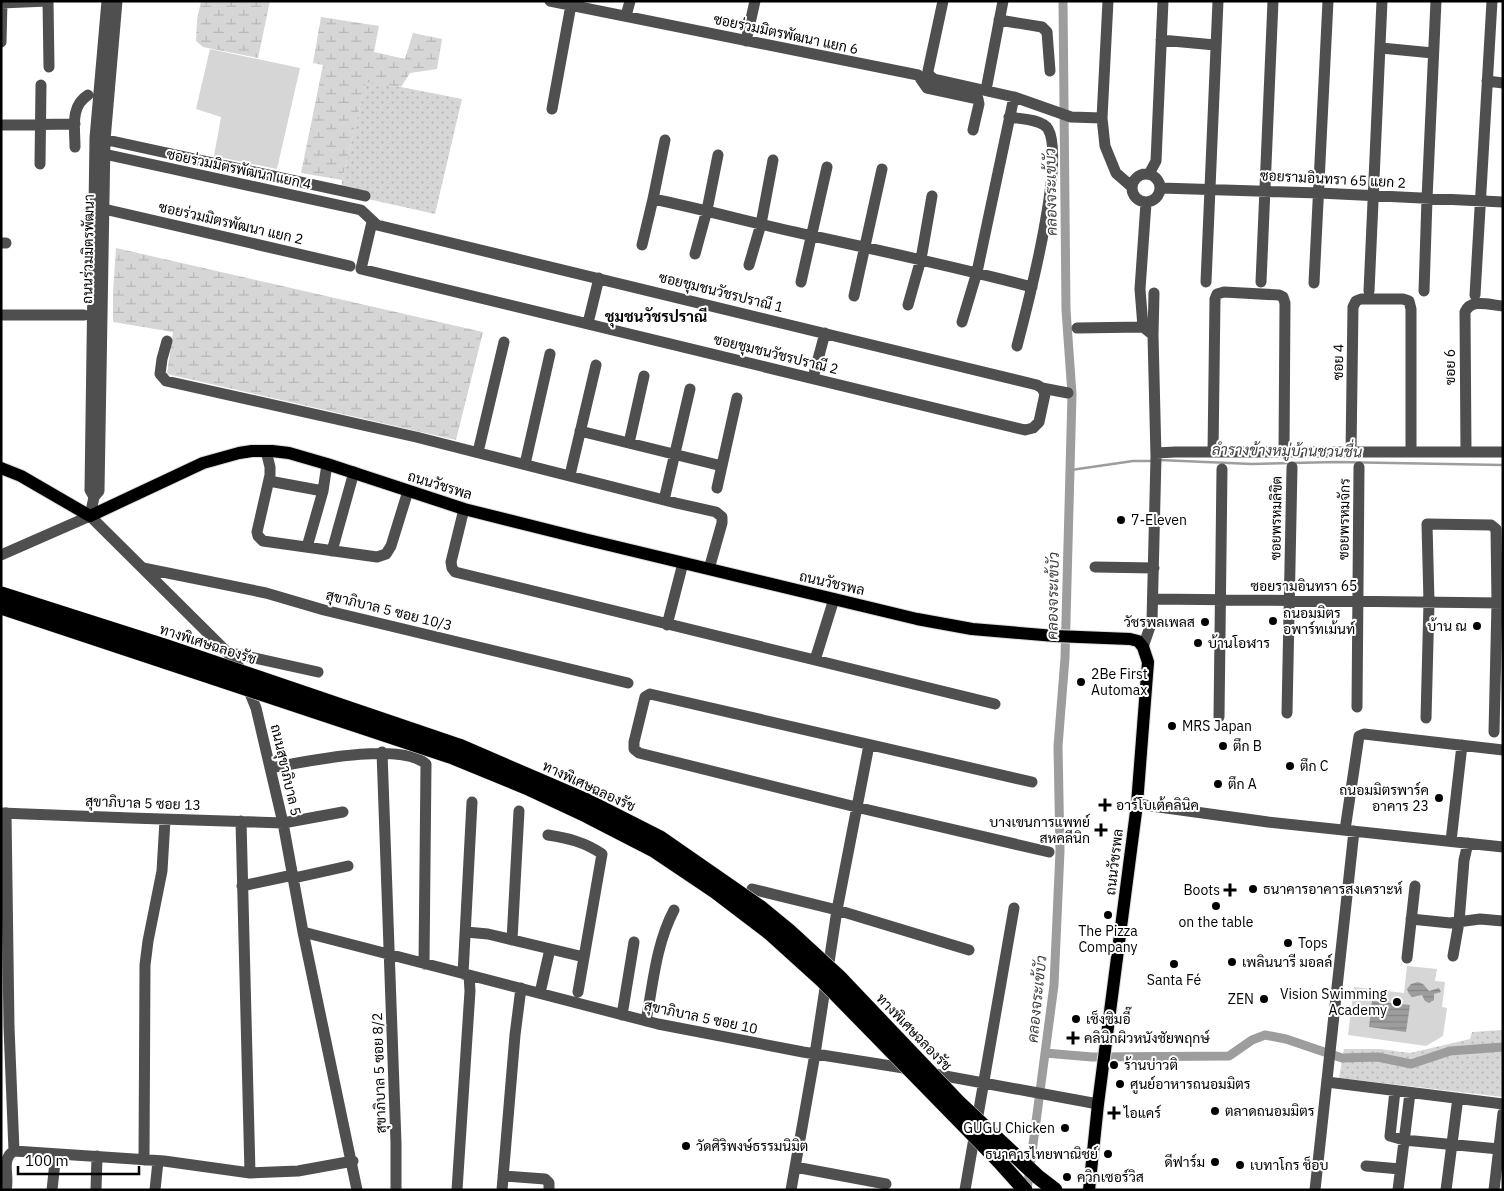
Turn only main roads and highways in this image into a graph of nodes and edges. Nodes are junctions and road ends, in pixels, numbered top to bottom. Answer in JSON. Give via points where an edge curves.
{"nodes":[{"id":1,"x":1,"y":468,"type":"edge"},
{"id":2,"x":90,"y":516,"type":"joint"},
{"id":3,"x":1,"y":594,"type":"edge"},
{"id":4,"x":1,"y":607,"type":"edge"},
{"id":5,"x":1025,"y":1190,"type":"edge"},
{"id":6,"x":1055,"y":1190,"type":"edge"},
{"id":7,"x":1089,"y":1190,"type":"edge"}],
"edges":[{"from":1,"to":2,"type":"main road","name":"ถนนสุขาภิบาล 5"},
{"from":2,"to":7,"type":"main road","name":"ถนนวัชรพล","via":[[203,464],[239,453],[266,451],[327,464],[464,508],[957,627],[1138,641],[1147,654],[1148,662],[1136,804]]},
{"from":3,"to":6,"type":"highway","name":"ทางพิเศษฉลองรัช","bridge":true,"via":[[459,746],[589,802],[660,838],[789,931],[839,977],[958,1102],[1038,1178]]},
{"from":4,"to":5,"type":"highway","name":"ทางพิเศษฉลองรัช","bridge":true,"via":[[453,757],[526,787],[654,850],[723,897],[810,969]]}]}
